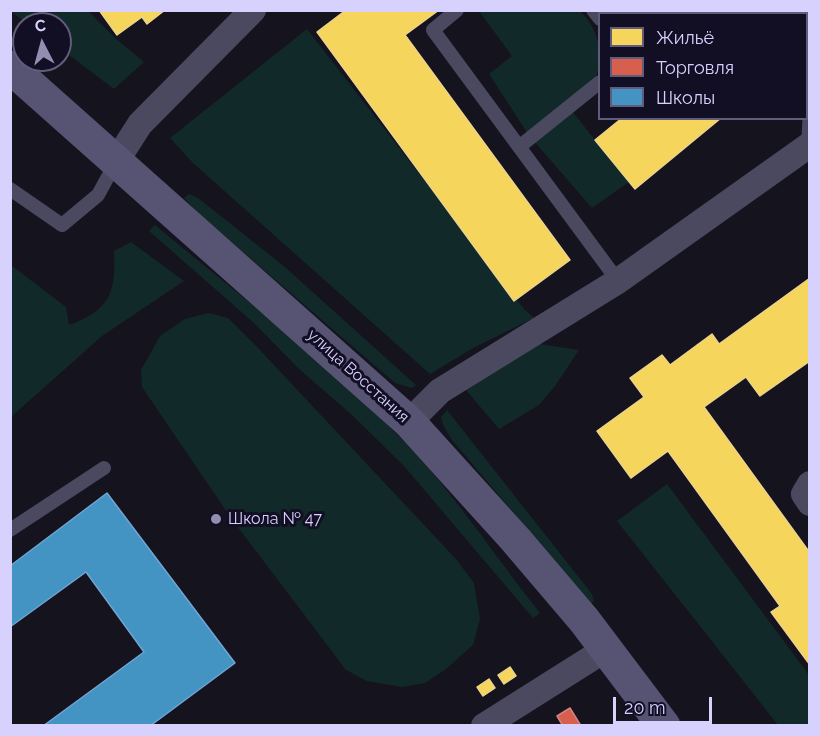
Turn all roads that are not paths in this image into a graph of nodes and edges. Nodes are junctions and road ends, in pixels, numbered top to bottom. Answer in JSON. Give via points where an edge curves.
{"nodes":[{"id":1,"x":253,"y":10,"type":"edge"},
{"id":2,"x":457,"y":10,"type":"edge"},
{"id":3,"x":10,"y":67,"type":"edge"},
{"id":4,"x":598,"y":84,"type":"edge"},
{"id":5,"x":810,"y":109,"type":"edge"},
{"id":6,"x":519,"y":147,"type":"junction"},
{"id":7,"x":809,"y":147,"type":"edge"},
{"id":8,"x":117,"y":160,"type":"junction"},
{"id":9,"x":10,"y":189,"type":"edge"},
{"id":10,"x":618,"y":281,"type":"junction"},
{"id":11,"x":409,"y":422,"type":"junction"},
{"id":12,"x":104,"y":468,"type":"dead end"},
{"id":13,"x":810,"y":484,"type":"edge"},
{"id":14,"x":810,"y":503,"type":"edge"},
{"id":15,"x":10,"y":530,"type":"edge"},
{"id":16,"x":606,"y":649,"type":"junction"},
{"id":17,"x":484,"y":726,"type":"edge"},
{"id":18,"x":664,"y":726,"type":"edge"}],
"edges":[{"from":1,"to":8,"type":"street","via":[[140,124]]},
{"from":2,"to":6,"type":"lane","via":[[433,30]]},
{"from":3,"to":8,"type":"street","name":"улица Восстания"},
{"from":4,"to":6,"type":"lane"},
{"from":5,"to":7,"type":"lane"},
{"from":6,"to":10,"type":"lane"},
{"from":7,"to":10,"type":"street"},
{"from":8,"to":9,"type":"lane","via":[[98,195],[62,225]]},
{"from":8,"to":11,"type":"street","name":"улица Восстания"},
{"from":10,"to":11,"type":"street","via":[[440,391]]},
{"from":11,"to":16,"type":"street","name":"улица Восстания","via":[[515,539]]},
{"from":12,"to":15,"type":"lane"},
{"from":13,"to":14,"type":"street","via":[[804,494]]},
{"from":16,"to":17,"type":"street"},
{"from":16,"to":18,"type":"street","name":"улица Восстания"}]}
